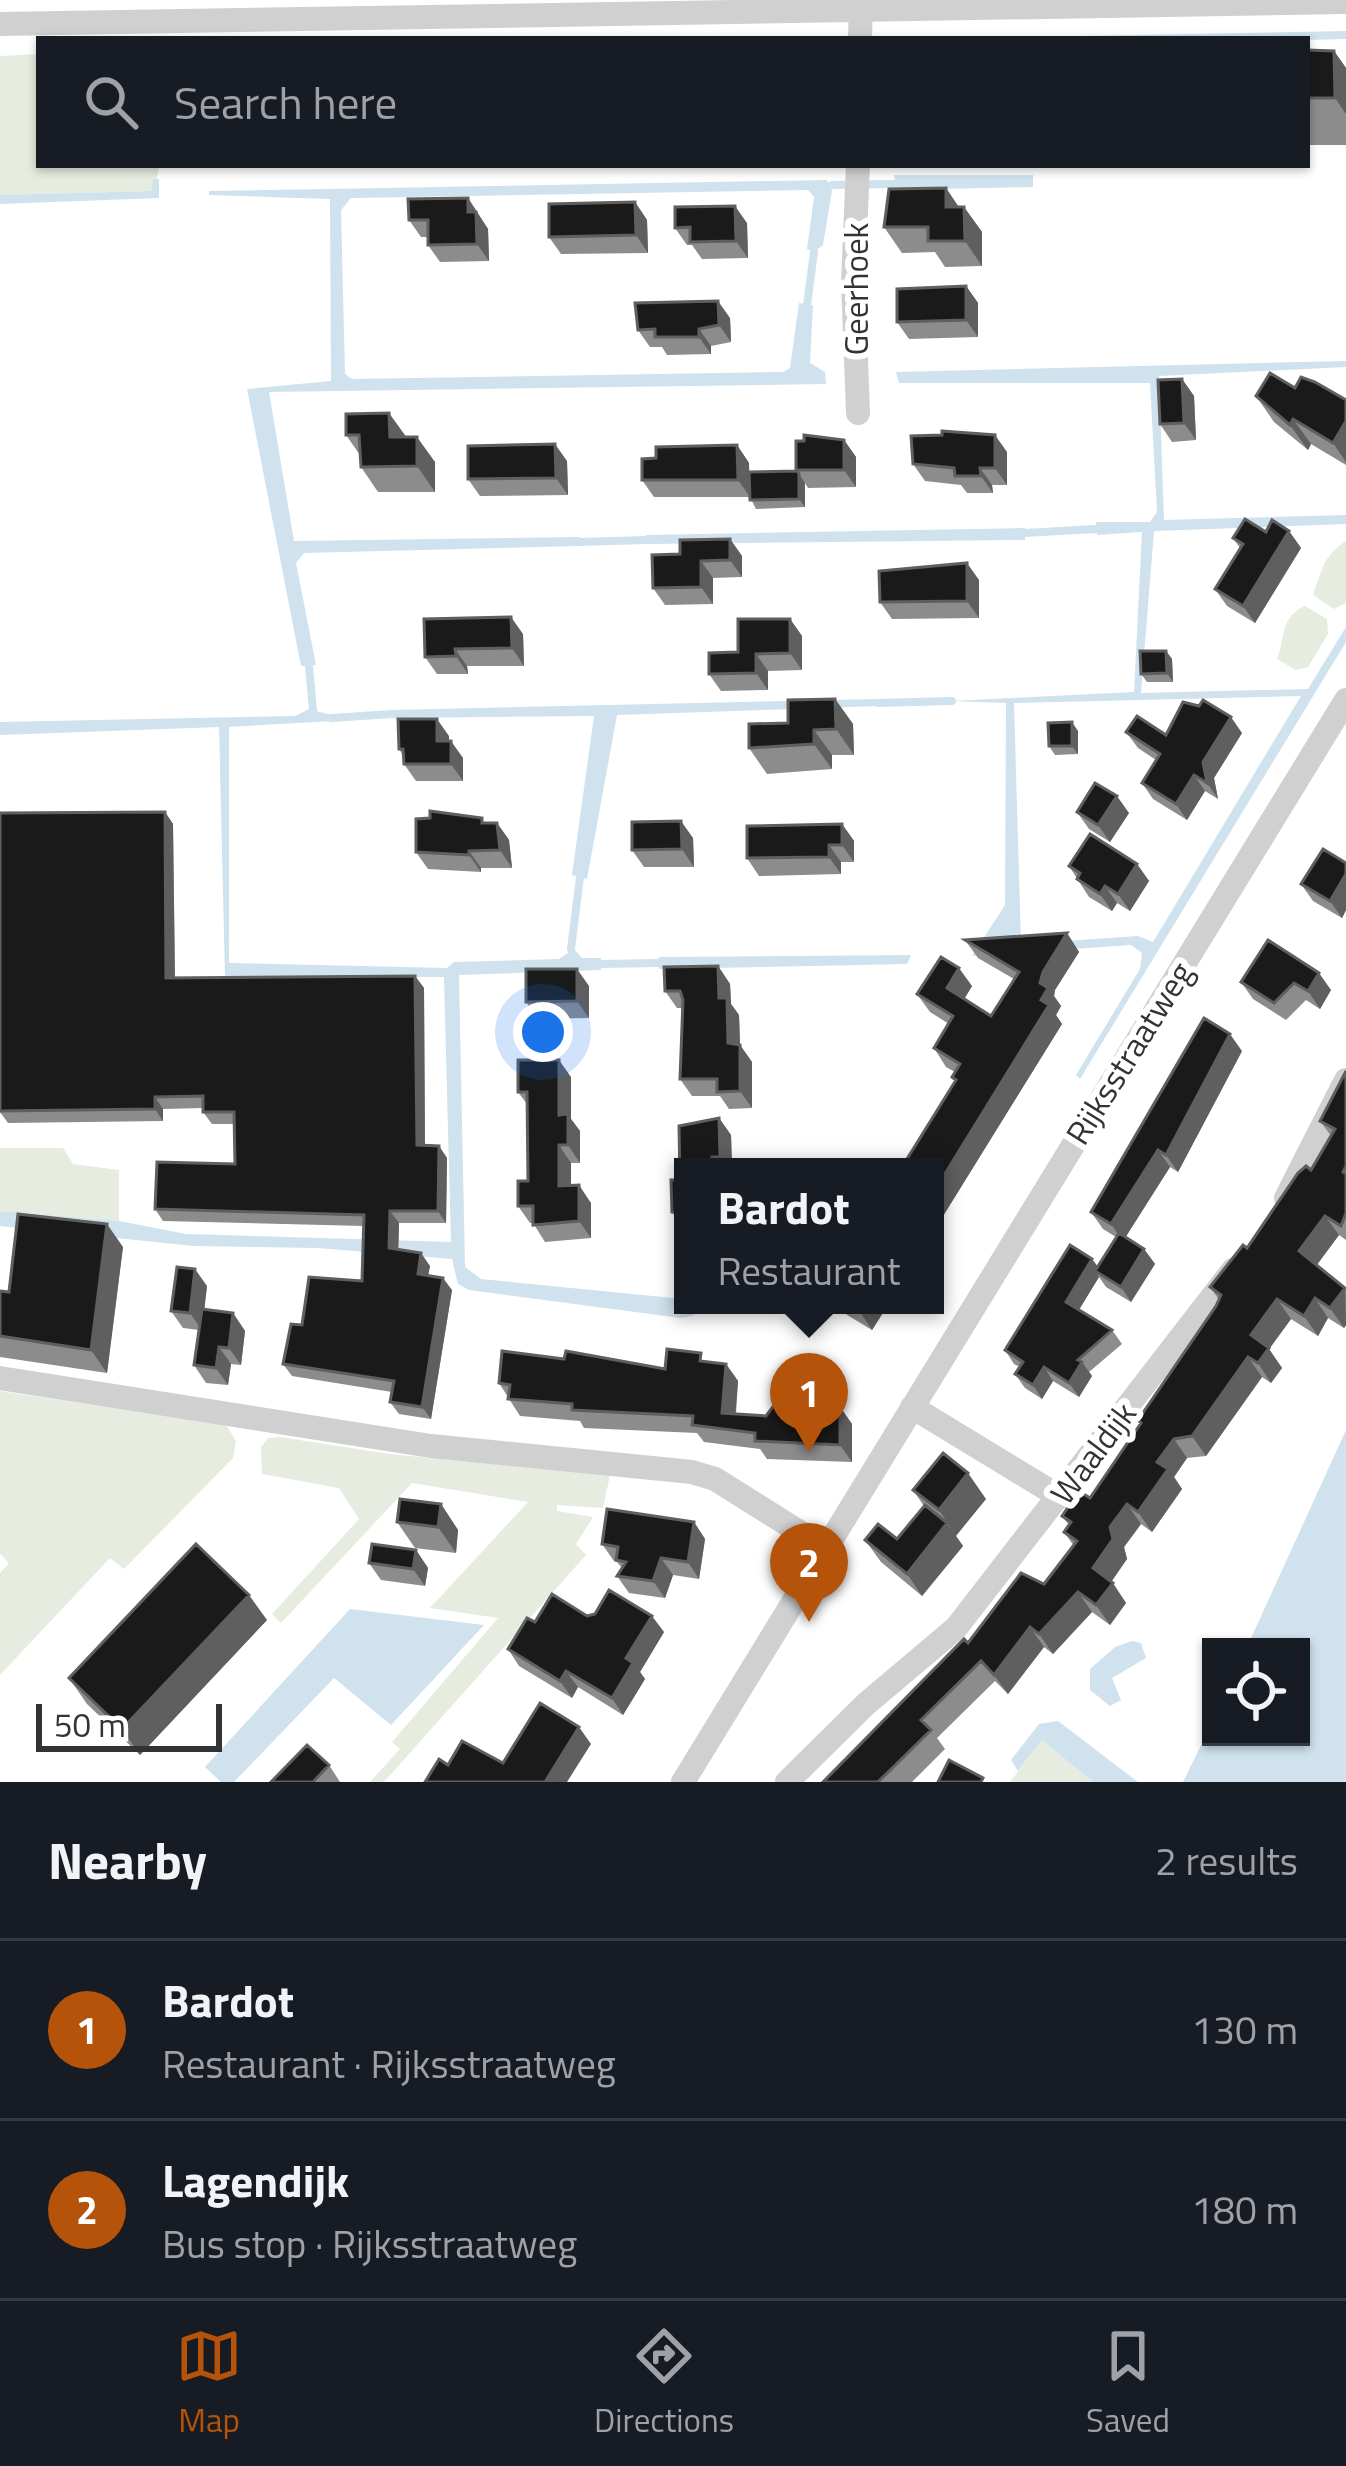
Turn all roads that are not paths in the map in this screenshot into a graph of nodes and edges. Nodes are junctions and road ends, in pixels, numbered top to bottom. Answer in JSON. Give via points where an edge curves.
{"nodes":[{"id":1,"x":1346,"y":2,"type":"edge"},
{"id":2,"x":861,"y":4,"type":"edge"},
{"id":3,"x":0,"y":24,"type":"edge"},
{"id":4,"x":860,"y":36,"type":"edge"},
{"id":5,"x":858,"y":168,"type":"edge"},
{"id":6,"x":857,"y":413,"type":"dead end"},
{"id":7,"x":1346,"y":700,"type":"edge"},
{"id":8,"x":1346,"y":1080,"type":"edge"},
{"id":9,"x":0,"y":1378,"type":"edge"},
{"id":10,"x":912,"y":1407,"type":"junction"},
{"id":11,"x":1060,"y":1497,"type":"junction"},
{"id":12,"x":825,"y":1548,"type":"junction"},
{"id":13,"x":682,"y":1782,"type":"edge"},
{"id":14,"x":787,"y":1782,"type":"edge"}],
"edges":[{"from":1,"to":2,"type":"street"},
{"from":2,"to":3,"type":"street"},
{"from":2,"to":4,"type":"street"},
{"from":5,"to":6,"type":"street","name":"Geerhoek"},
{"from":7,"to":10,"type":"street","name":"Rijksstraatweg"},
{"from":8,"to":11,"type":"street","name":"Waaldijk","via":[[1260,1235]]},
{"from":9,"to":12,"type":"street","via":[[431,1446],[692,1472]]},
{"from":10,"to":11,"type":"street"},
{"from":10,"to":12,"type":"street","name":"Rijksstraatweg"},
{"from":11,"to":14,"type":"street","name":"Waaldijk","via":[[956,1628]]},
{"from":12,"to":13,"type":"street","name":"Rijksstraatweg"}]}
